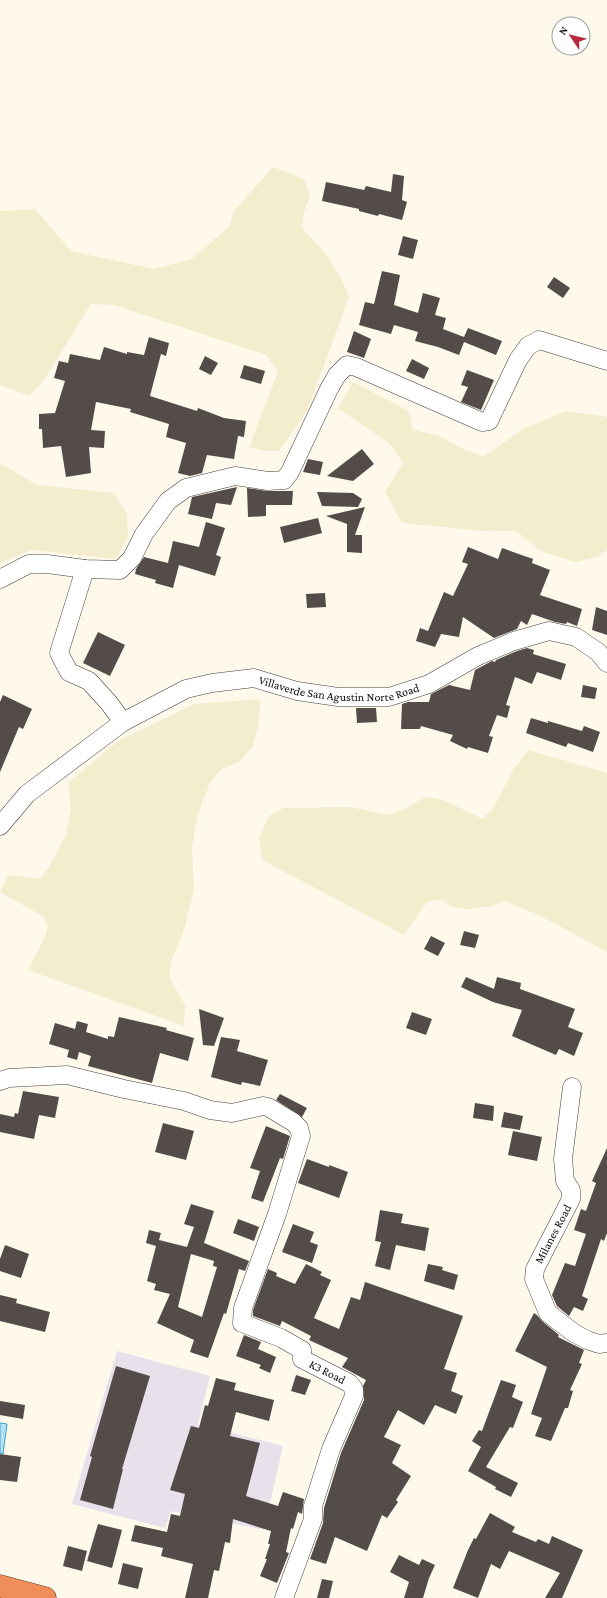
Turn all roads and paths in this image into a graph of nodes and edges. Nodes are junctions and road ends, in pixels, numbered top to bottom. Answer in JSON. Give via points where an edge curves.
{"nodes":[{"id":1,"x":607,"y":360,"type":"edge"},
{"id":2,"x":84,"y":569,"type":"junction"},
{"id":3,"x":0,"y":579,"type":"edge"},
{"id":4,"x":607,"y":663,"type":"edge"},
{"id":5,"x":123,"y":722,"type":"junction"},
{"id":6,"x":0,"y":826,"type":"edge"},
{"id":7,"x":0,"y":1081,"type":"edge"},
{"id":8,"x":572,"y":1087,"type":"dead end"},
{"id":9,"x":607,"y":1343,"type":"edge"},
{"id":10,"x":0,"y":1586,"type":"edge"},
{"id":11,"x":46,"y":1598,"type":"edge"},
{"id":12,"x":284,"y":1598,"type":"edge"}],
"edges":[{"from":1,"to":2,"type":"street","via":[[539,340],[528,346],[518,360],[489,420],[482,422],[347,365],[329,389],[284,480],[268,481],[235,476],[186,488],[168,501],[144,534],[132,558],[120,570]]},
{"from":2,"to":3,"type":"street","via":[[29,564]]},
{"from":2,"to":5,"type":"street","via":[[59,653],[69,672],[89,681],[110,703]]},
{"from":4,"to":5,"type":"street","name":"Villaverde San Agustin Norte Road","via":[[598,652],[576,637],[549,631],[514,641],[478,656],[429,684],[389,697],[338,697],[296,691],[254,678],[186,689]]},
{"from":5,"to":6,"type":"street","name":"Villaverde San Agustin Norte Road","via":[[27,794]]},
{"from":7,"to":12,"type":"street","name":"K3 Road","via":[[9,1078],[67,1075],[184,1101],[210,1110],[232,1113],[268,1107],[299,1128],[301,1136],[241,1320],[246,1326],[281,1338],[302,1350],[302,1359],[349,1383],[354,1389],[354,1396],[312,1506],[313,1519]]},
{"from":8,"to":9,"type":"street","name":"Milanes Road","via":[[563,1159],[565,1181],[571,1190],[572,1199],[535,1269],[534,1279],[548,1313],[587,1340],[599,1344]]},
{"from":10,"to":11,"type":"highway"}]}
